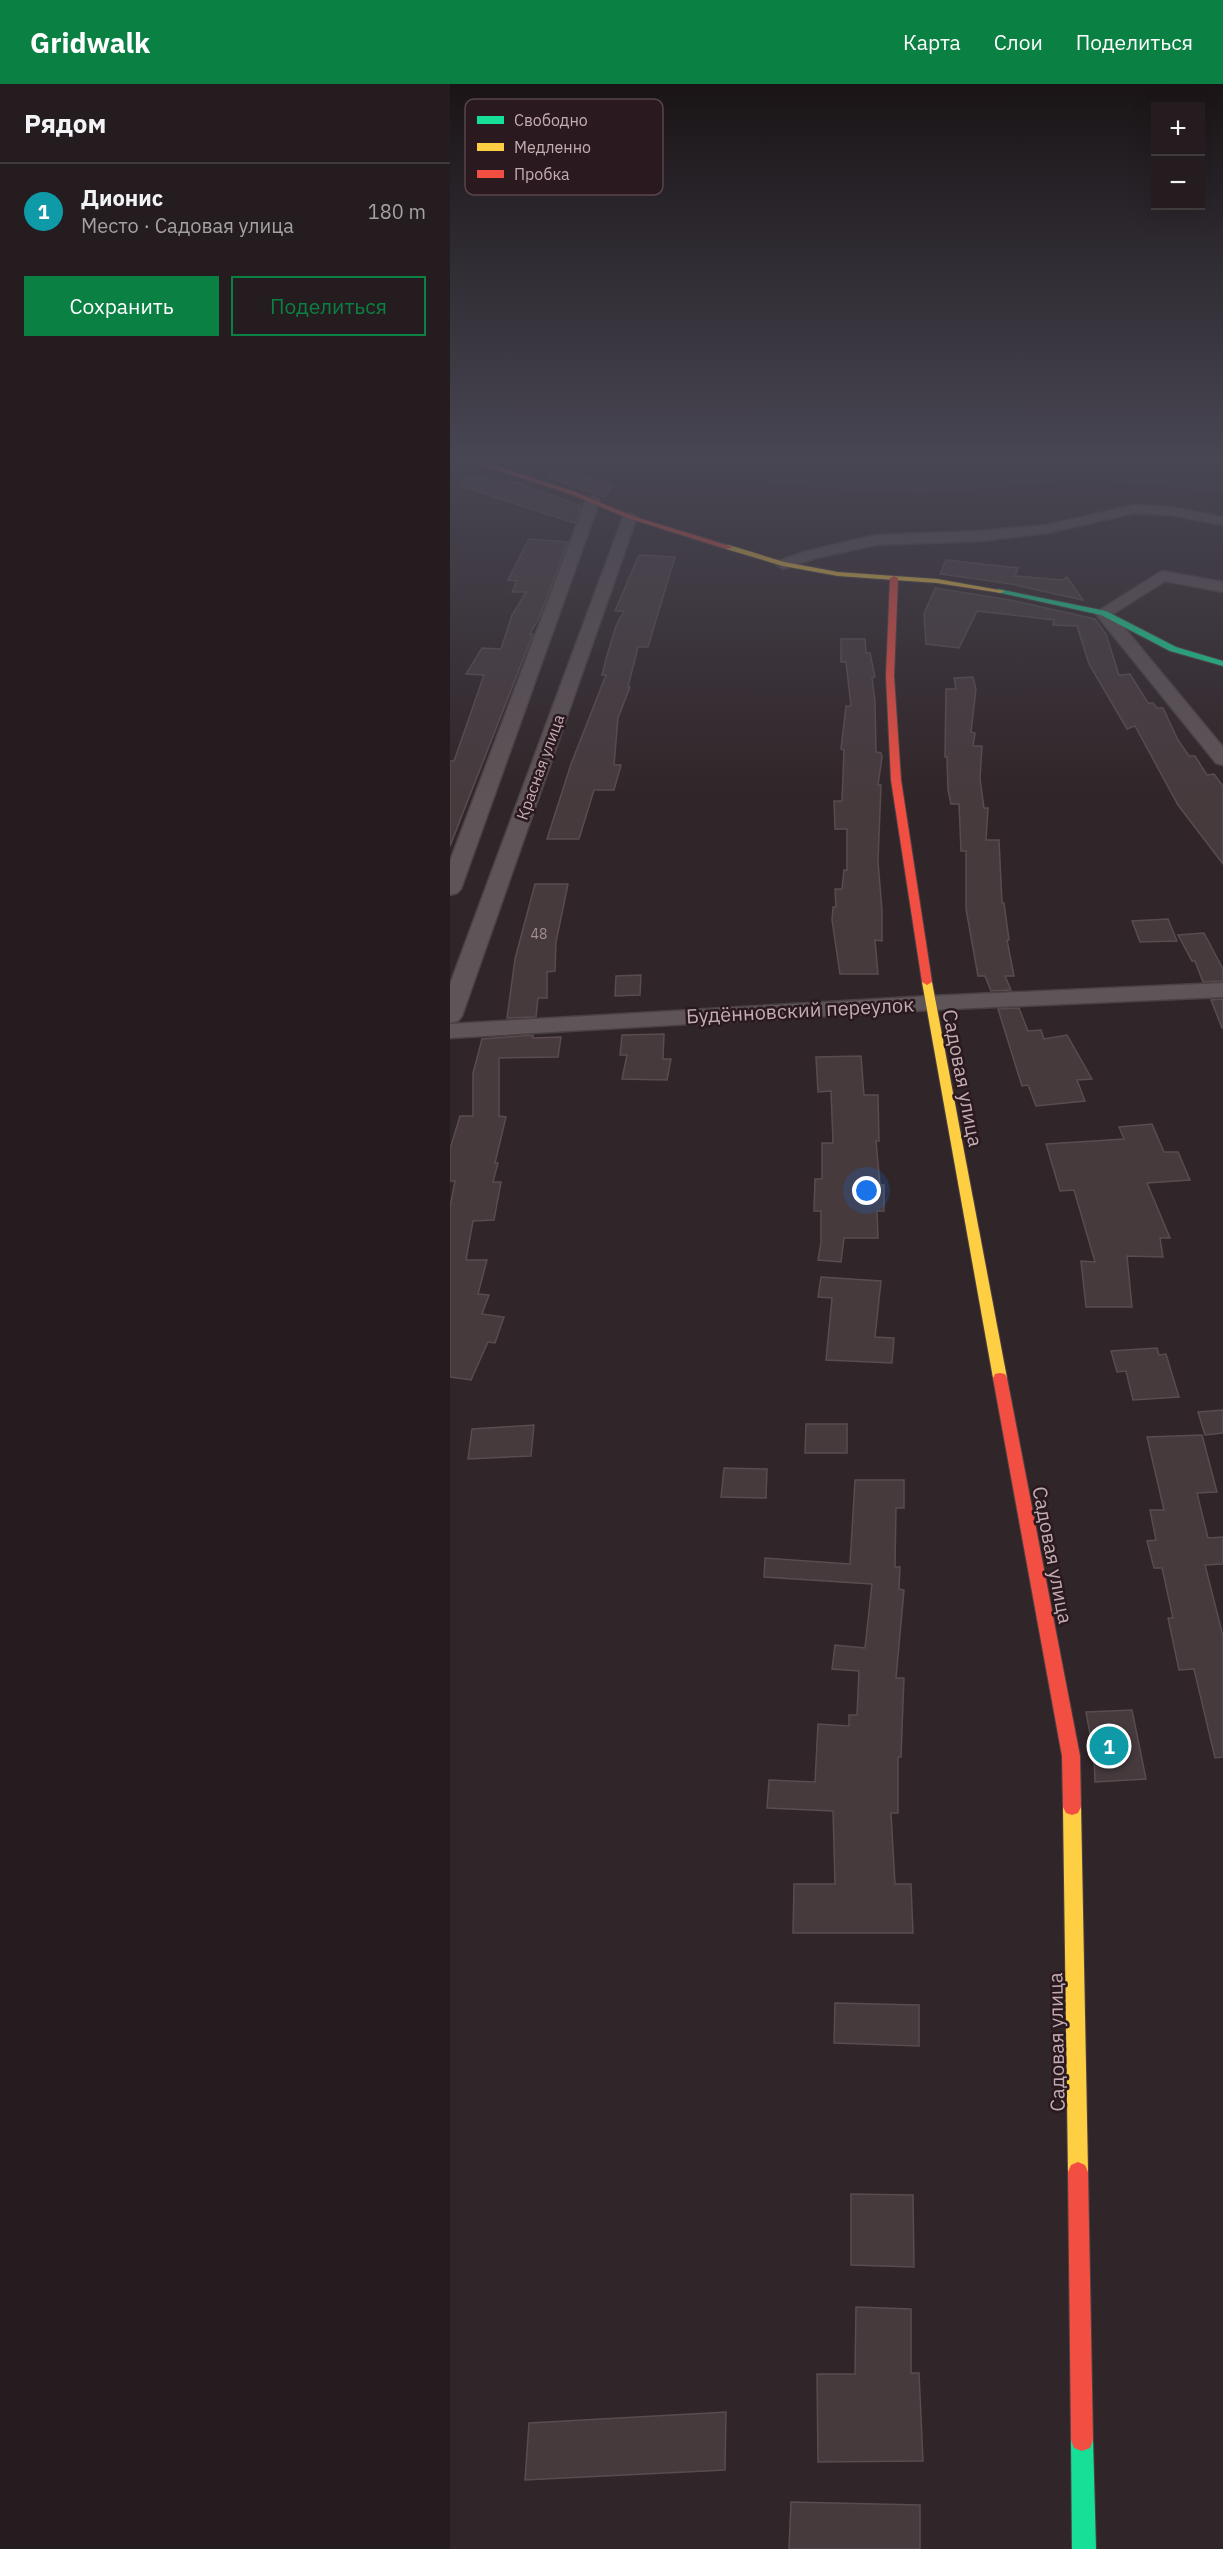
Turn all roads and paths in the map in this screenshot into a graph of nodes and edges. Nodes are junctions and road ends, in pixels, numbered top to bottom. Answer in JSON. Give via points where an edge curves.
{"nodes":[{"id":1,"x":567,"y":571,"type":"edge"},
{"id":2,"x":611,"y":571,"type":"edge"},
{"id":3,"x":822,"y":571,"type":"edge"},
{"id":4,"x":894,"y":578,"type":"junction"},
{"id":5,"x":1223,"y":587,"type":"edge"},
{"id":6,"x":1103,"y":613,"type":"junction"},
{"id":7,"x":1223,"y":664,"type":"edge"},
{"id":8,"x":1223,"y":759,"type":"edge"},
{"id":9,"x":450,"y":889,"type":"edge"},
{"id":10,"x":1223,"y":990,"type":"edge"},
{"id":11,"x":930,"y":1003,"type":"junction"},
{"id":12,"x":450,"y":1016,"type":"edge"},
{"id":13,"x":450,"y":1031,"type":"edge"},
{"id":14,"x":1084,"y":2549,"type":"edge"}],
"edges":[{"from":1,"to":9,"type":"street"},
{"from":2,"to":12,"type":"street","name":"Красная улица"},
{"from":3,"to":4,"type":"street"},
{"from":4,"to":6,"type":"street","via":[[1010,591]]},
{"from":4,"to":11,"type":"street","name":"Садовая улица","via":[[890,676],[896,780]]},
{"from":5,"to":6,"type":"street","via":[[1162,576]]},
{"from":6,"to":7,"type":"street","via":[[1173,649]]},
{"from":6,"to":8,"type":"street"},
{"from":10,"to":11,"type":"street","name":"Будённовский переулок"},
{"from":11,"to":13,"type":"street","name":"Будённовский переулок"},
{"from":11,"to":14,"type":"street","name":"Садовая улица","via":[[1071,1756]]}]}
